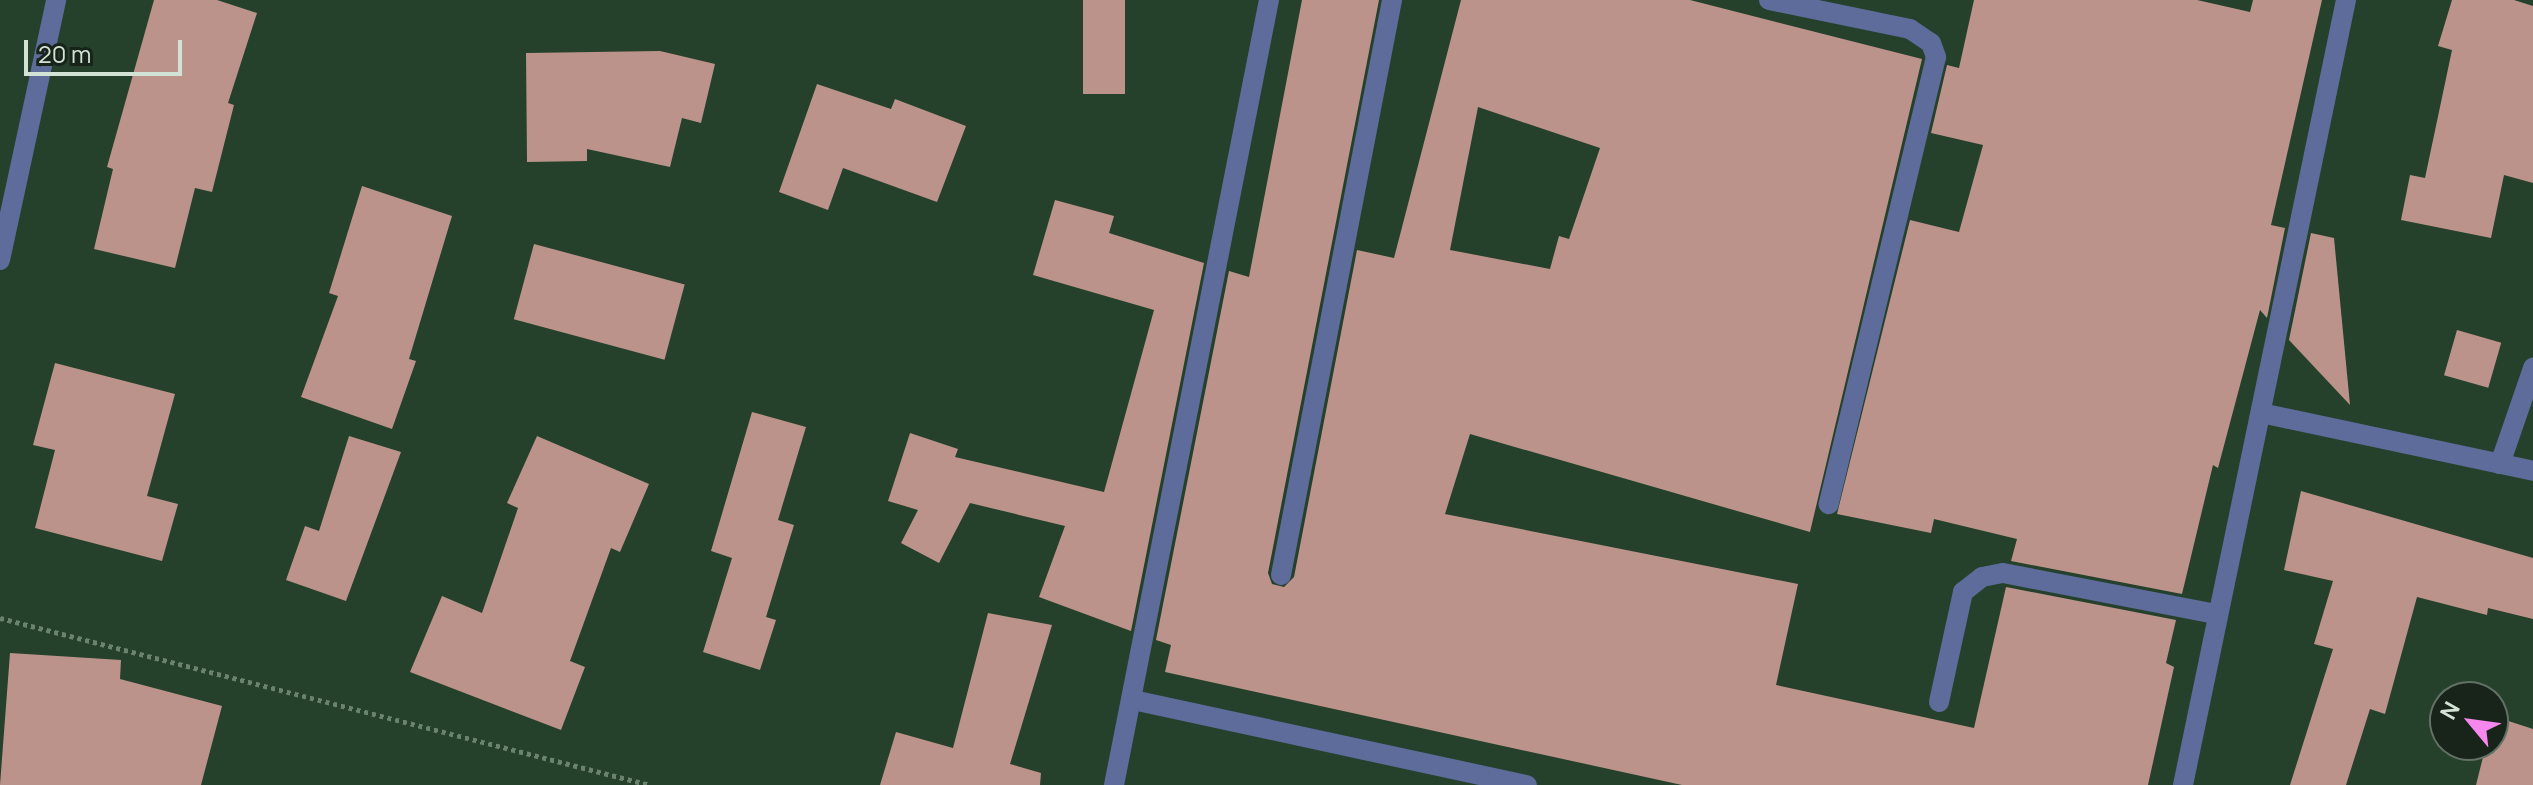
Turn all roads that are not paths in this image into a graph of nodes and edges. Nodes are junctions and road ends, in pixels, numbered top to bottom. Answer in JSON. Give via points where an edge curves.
{"nodes":[{"id":1,"x":56,"y":0,"type":"edge"},
{"id":2,"x":1269,"y":0,"type":"edge"},
{"id":3,"x":1392,"y":0,"type":"edge"},
{"id":4,"x":1769,"y":0,"type":"edge"},
{"id":5,"x":2346,"y":0,"type":"edge"},
{"id":6,"x":0,"y":260,"type":"edge"},
{"id":7,"x":2533,"y":368,"type":"edge"},
{"id":8,"x":2261,"y":413,"type":"junction"},
{"id":9,"x":2500,"y":464,"type":"junction"},
{"id":10,"x":2533,"y":471,"type":"edge"},
{"id":11,"x":1829,"y":504,"type":"dead end"},
{"id":12,"x":1281,"y":575,"type":"dead end"},
{"id":13,"x":2215,"y":614,"type":"junction"},
{"id":14,"x":1133,"y":700,"type":"junction"},
{"id":15,"x":1939,"y":702,"type":"dead end"},
{"id":16,"x":1114,"y":785,"type":"edge"},
{"id":17,"x":1527,"y":785,"type":"edge"},
{"id":18,"x":2183,"y":785,"type":"edge"}],
"edges":[{"from":1,"to":6,"type":"street"},
{"from":2,"to":14,"type":"street"},
{"from":3,"to":12,"type":"street"},
{"from":4,"to":11,"type":"street","via":[[1910,29],[1931,43],[1936,57]]},
{"from":5,"to":8,"type":"street"},
{"from":7,"to":9,"type":"street"},
{"from":8,"to":9,"type":"street"},
{"from":8,"to":13,"type":"street"},
{"from":9,"to":10,"type":"street"},
{"from":13,"to":15,"type":"street","via":[[2003,573],[1982,577],[1963,592]]},
{"from":13,"to":18,"type":"street"},
{"from":14,"to":16,"type":"street"},
{"from":14,"to":17,"type":"street"}]}
